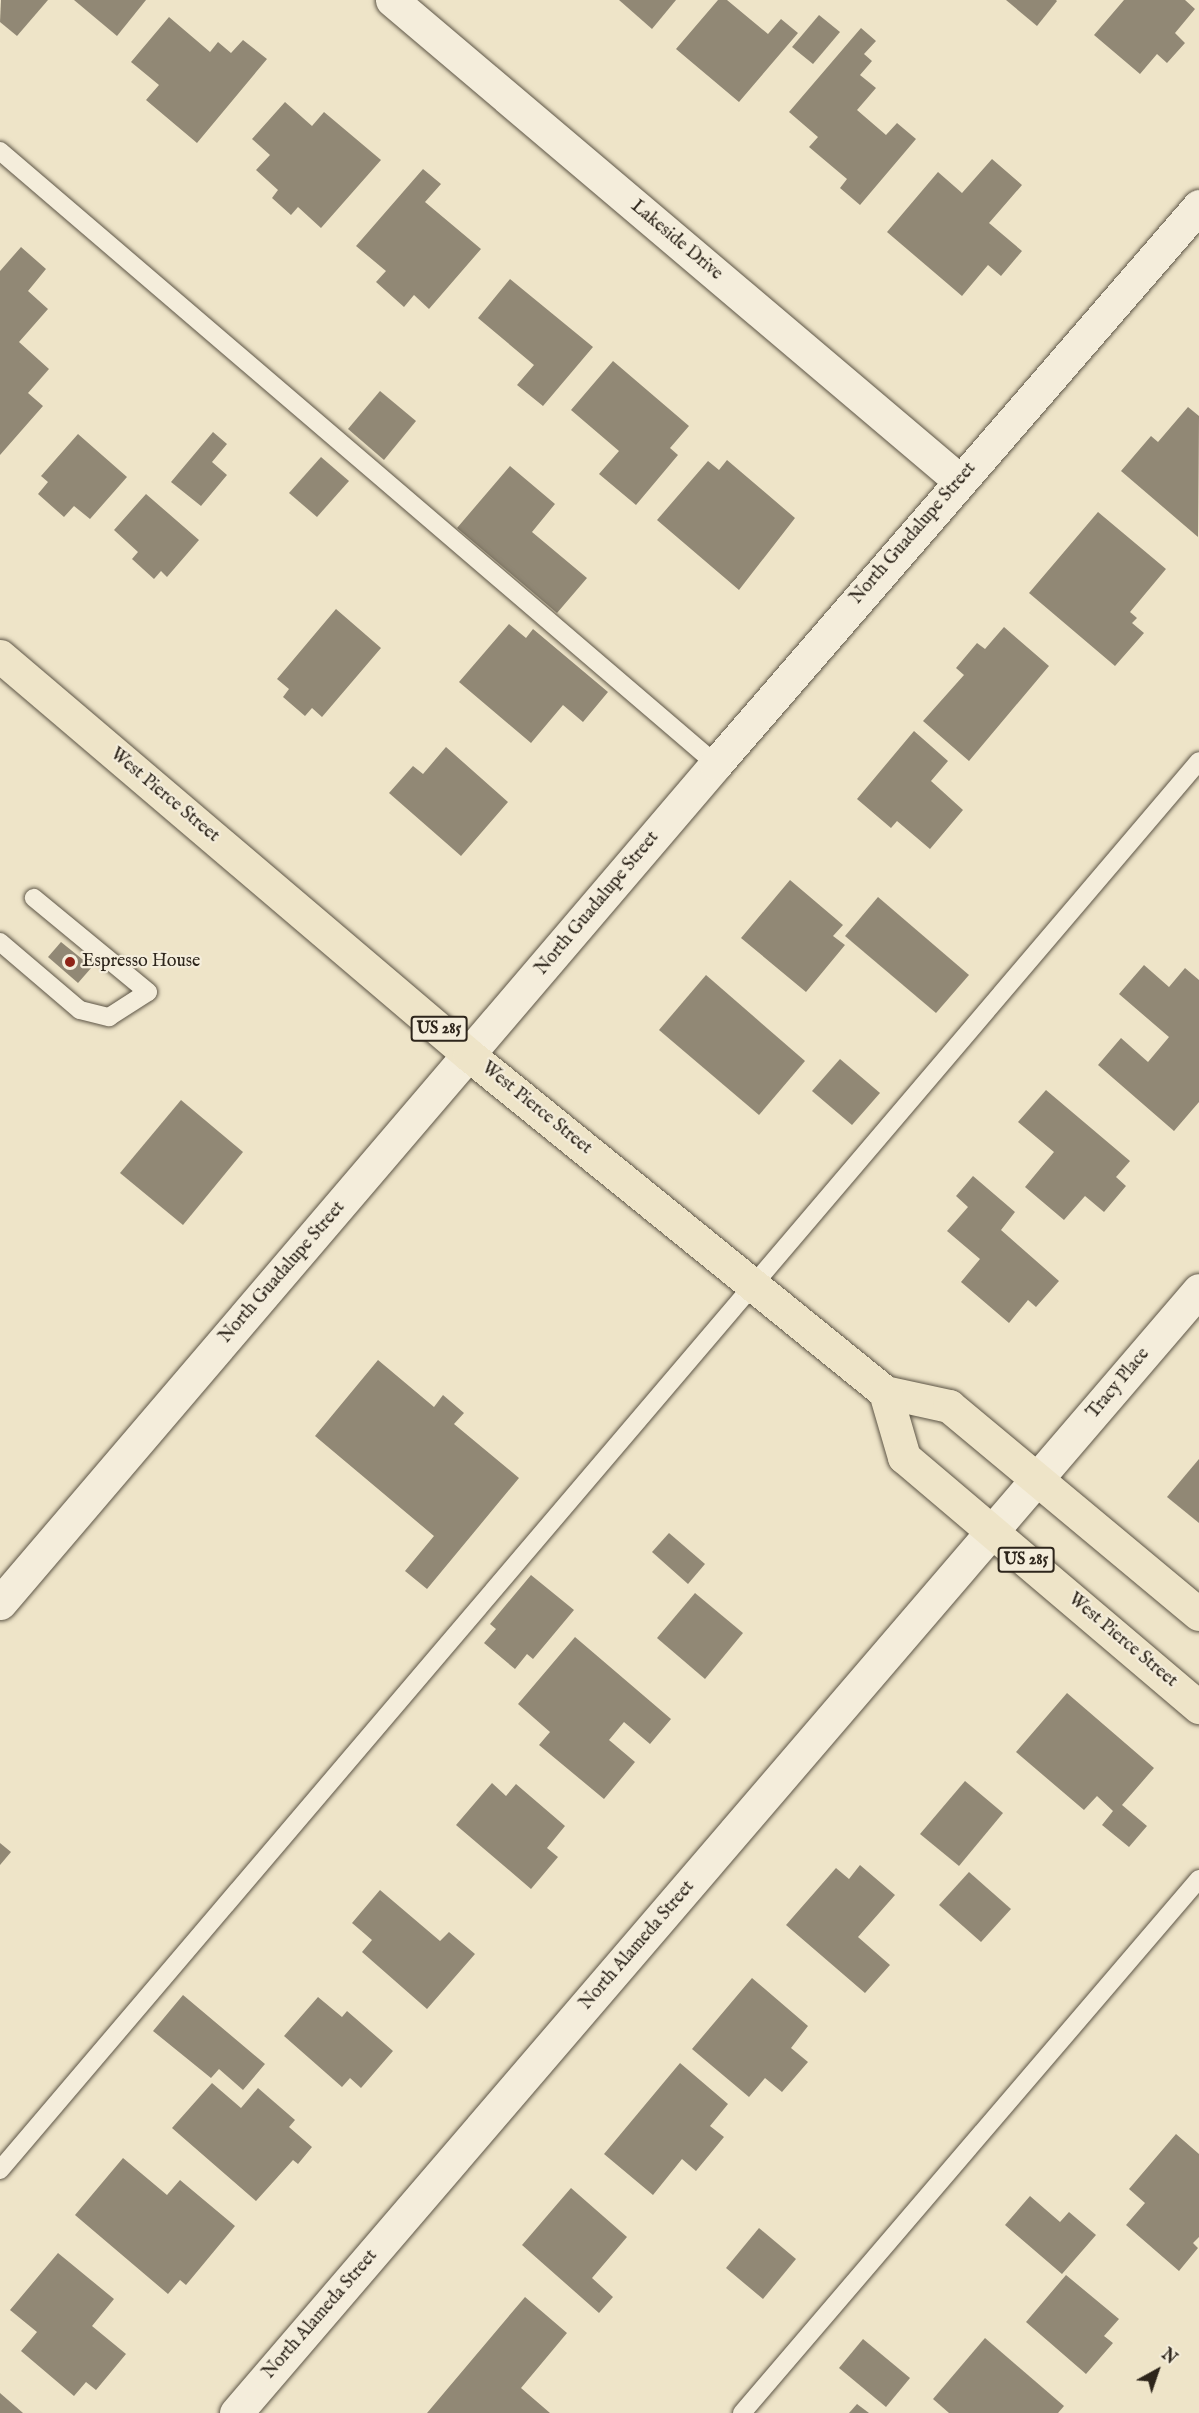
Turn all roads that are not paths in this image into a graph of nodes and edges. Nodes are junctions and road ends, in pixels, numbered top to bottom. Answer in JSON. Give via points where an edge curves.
{"nodes":[{"id":1,"x":392,"y":0,"type":"edge"},
{"id":2,"x":0,"y":151,"type":"edge"},
{"id":3,"x":1199,"y":207,"type":"edge"},
{"id":4,"x":960,"y":481,"type":"junction"},
{"id":5,"x":0,"y":656,"type":"edge"},
{"id":6,"x":1199,"y":761,"type":"edge"},
{"id":7,"x":716,"y":764,"type":"junction"},
{"id":8,"x":34,"y":897,"type":"dead end"},
{"id":9,"x":0,"y":942,"type":"edge"},
{"id":10,"x":469,"y":1055,"type":"junction"},
{"id":11,"x":751,"y":1284,"type":"junction"},
{"id":12,"x":1199,"y":1290,"type":"edge"},
{"id":13,"x":885,"y":1392,"type":"junction"},
{"id":14,"x":1038,"y":1479,"type":"junction"},
{"id":15,"x":993,"y":1533,"type":"junction"},
{"id":16,"x":0,"y":1603,"type":"edge"},
{"id":17,"x":1199,"y":1614,"type":"edge"},
{"id":18,"x":1199,"y":1707,"type":"edge"},
{"id":19,"x":1199,"y":1880,"type":"edge"},
{"id":20,"x":0,"y":2170,"type":"edge"},
{"id":21,"x":236,"y":2413,"type":"edge"},
{"id":22,"x":742,"y":2413,"type":"edge"}],
"edges":[{"from":1,"to":4,"type":"street","name":"Lakeside Drive"},
{"from":2,"to":7,"type":"lane"},
{"from":3,"to":4,"type":"street","name":"North Guadalupe Street"},
{"from":4,"to":7,"type":"street","name":"North Guadalupe Street"},
{"from":5,"to":10,"type":"highway","name":"West Pierce Street","number":"US 285"},
{"from":6,"to":11,"type":"lane"},
{"from":7,"to":10,"type":"street","name":"North Guadalupe Street"},
{"from":8,"to":9,"type":"lane","via":[[148,992],[109,1017],[80,1010]]},
{"from":10,"to":11,"type":"highway","name":"West Pierce Street","number":"US 285"},
{"from":10,"to":16,"type":"street","name":"North Guadalupe Street"},
{"from":11,"to":13,"type":"highway","name":"West Pierce Street","number":"US 285"},
{"from":11,"to":20,"type":"lane"},
{"from":12,"to":14,"type":"street","name":"Tracy Place"},
{"from":13,"to":14,"type":"highway","name":"West Pierce Street","number":"US 285","via":[[949,1406]]},
{"from":13,"to":15,"type":"highway","name":"West Pierce Street","number":"US 285","via":[[904,1457]]},
{"from":14,"to":15,"type":"street","name":"North Alameda Street"},
{"from":14,"to":17,"type":"highway","name":"West Pierce Street","number":"US 285"},
{"from":15,"to":18,"type":"highway","name":"West Pierce Street","number":"US 285"},
{"from":15,"to":21,"type":"street","name":"North Alameda Street"},
{"from":19,"to":22,"type":"lane"}]}
